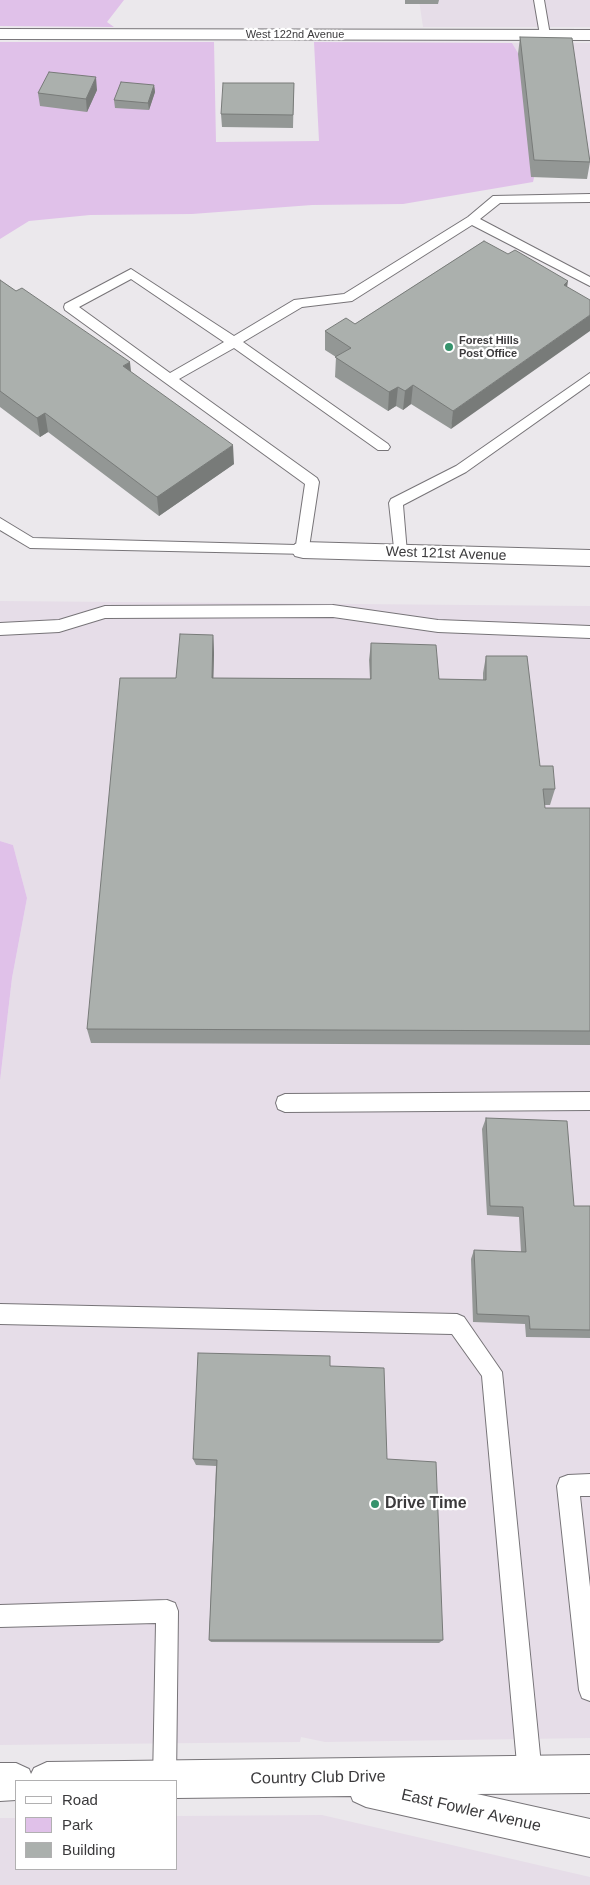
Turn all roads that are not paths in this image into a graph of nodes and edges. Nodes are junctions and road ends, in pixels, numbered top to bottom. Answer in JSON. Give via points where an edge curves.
{"nodes":[{"id":1,"x":539,"y":0,"type":"edge"},
{"id":2,"x":0,"y":34,"type":"edge"},
{"id":3,"x":545,"y":35,"type":"junction"},
{"id":4,"x":590,"y":35,"type":"edge"},
{"id":5,"x":590,"y":198,"type":"edge"},
{"id":6,"x":472,"y":220,"type":"junction"},
{"id":7,"x":590,"y":282,"type":"edge"},
{"id":8,"x":234,"y":342,"type":"junction"},
{"id":9,"x":590,"y":377,"type":"edge"},
{"id":10,"x":169,"y":379,"type":"junction"},
{"id":11,"x":383,"y":447,"type":"dead end"},
{"id":12,"x":0,"y":522,"type":"edge"},
{"id":13,"x":302,"y":550,"type":"junction"},
{"id":14,"x":400,"y":553,"type":"junction"},
{"id":15,"x":590,"y":558,"type":"edge"},
{"id":16,"x":0,"y":629,"type":"edge"},
{"id":17,"x":590,"y":632,"type":"edge"},
{"id":18,"x":590,"y":1101,"type":"edge"},
{"id":19,"x":285,"y":1103,"type":"dead end"},
{"id":20,"x":0,"y":1314,"type":"edge"},
{"id":21,"x":590,"y":1485,"type":"edge"},
{"id":22,"x":0,"y":1616,"type":"edge"},
{"id":23,"x":590,"y":1690,"type":"edge"},
{"id":24,"x":590,"y":1774,"type":"edge"},
{"id":25,"x":530,"y":1775,"type":"junction"},
{"id":26,"x":323,"y":1778,"type":"junction"},
{"id":27,"x":164,"y":1780,"type":"joint"},
{"id":28,"x":0,"y":1782,"type":"edge"},
{"id":29,"x":15,"y":1782,"type":"edge"},
{"id":30,"x":590,"y":1838,"type":"edge"}],
"edges":[{"from":1,"to":3,"type":"lane"},
{"from":2,"to":3,"type":"street","name":"West 122nd Avenue"},
{"from":3,"to":4,"type":"street","name":"West 122nd Avenue"},
{"from":5,"to":6,"type":"lane","via":[[498,199]]},
{"from":6,"to":7,"type":"lane"},
{"from":6,"to":8,"type":"lane","via":[[347,298],[299,303]]},
{"from":8,"to":10,"type":"lane"},
{"from":8,"to":10,"type":"lane","via":[[132,273],[70,307]]},
{"from":8,"to":11,"type":"lane"},
{"from":9,"to":14,"type":"lane","via":[[461,469],[396,503]]},
{"from":10,"to":13,"type":"lane","via":[[312,482]]},
{"from":12,"to":13,"type":"lane","via":[[30,543]]},
{"from":13,"to":14,"type":"street","name":"West 121st Avenue"},
{"from":14,"to":15,"type":"street","name":"West 121st Avenue"},
{"from":16,"to":17,"type":"lane","via":[[59,626],[105,612],[334,611],[438,626]]},
{"from":18,"to":19,"type":"lane"},
{"from":20,"to":25,"type":"lane","via":[[457,1324],[492,1372]]},
{"from":21,"to":23,"type":"lane","via":[[568,1486]]},
{"from":22,"to":27,"type":"lane","via":[[168,1611]]},
{"from":24,"to":25,"type":"street","name":"Country Club Drive"},
{"from":25,"to":26,"type":"street","name":"Country Club Drive"},
{"from":26,"to":27,"type":"street","name":"Country Club Drive"},
{"from":26,"to":30,"type":"street","name":"East Fowler Avenue"},
{"from":28,"to":29,"type":"street"}]}
